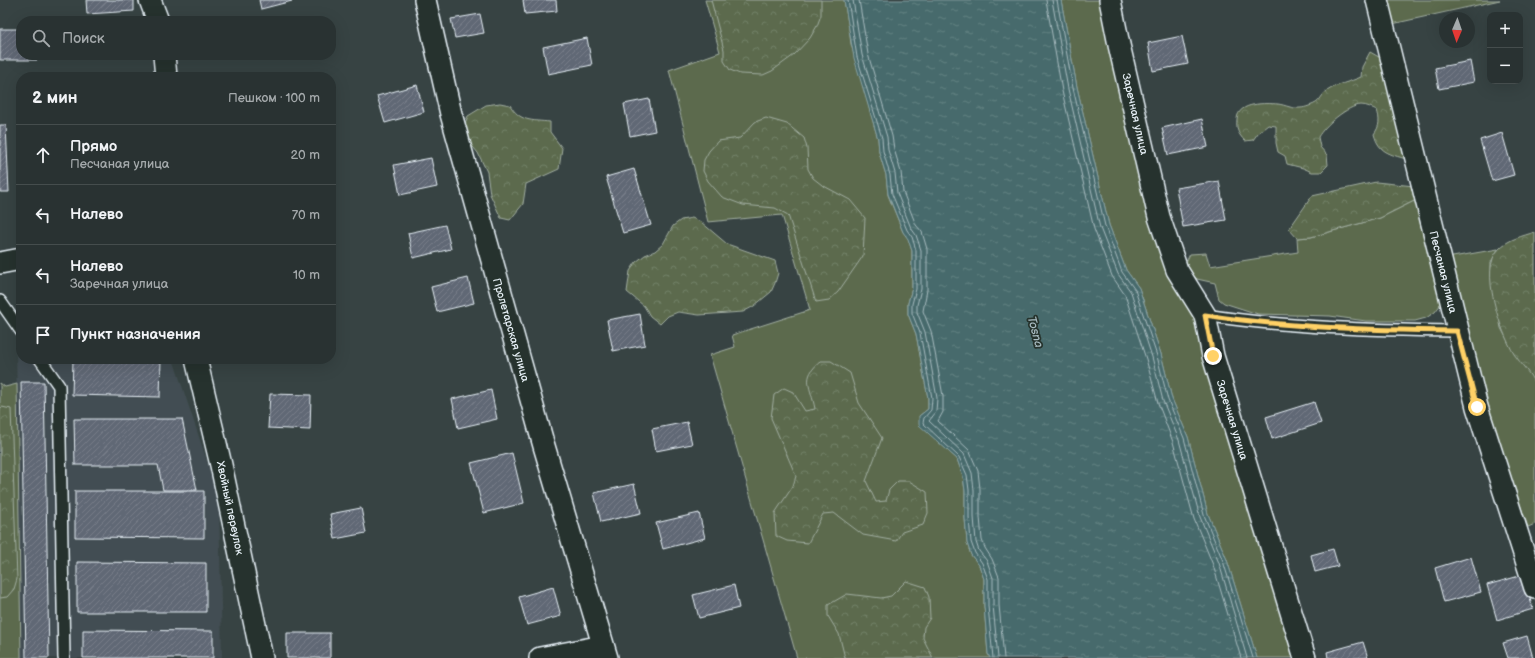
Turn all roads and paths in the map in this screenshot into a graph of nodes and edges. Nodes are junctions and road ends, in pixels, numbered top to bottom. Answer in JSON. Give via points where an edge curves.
{"nodes":[{"id":1,"x":150,"y":0,"type":"edge"},
{"id":2,"x":425,"y":0,"type":"edge"},
{"id":3,"x":1110,"y":0,"type":"edge"},
{"id":4,"x":1377,"y":0,"type":"edge"},
{"id":5,"x":157,"y":16,"type":"edge"},
{"id":6,"x":164,"y":60,"type":"edge"},
{"id":7,"x":166,"y":72,"type":"edge"},
{"id":8,"x":16,"y":260,"type":"edge"},
{"id":9,"x":0,"y":263,"type":"edge"},
{"id":10,"x":0,"y":301,"type":"edge"},
{"id":11,"x":1205,"y":315,"type":"junction"},
{"id":12,"x":16,"y":324,"type":"edge"},
{"id":13,"x":1457,"y":331,"type":"junction"},
{"id":14,"x":44,"y":364,"type":"edge"},
{"id":15,"x":197,"y":364,"type":"edge"},
{"id":16,"x":1535,"y":588,"type":"edge"},
{"id":17,"x":605,"y":652,"type":"edge"},
{"id":18,"x":64,"y":658,"type":"edge"},
{"id":19,"x":262,"y":658,"type":"edge"},
{"id":20,"x":540,"y":658,"type":"edge"},
{"id":21,"x":1306,"y":658,"type":"edge"}],
"edges":[{"from":1,"to":5,"type":"street"},
{"from":2,"to":17,"type":"street","name":"Пролетарская улица","via":[[451,114]]},
{"from":3,"to":11,"type":"street","name":"Заречная улица","via":[[1159,217],[1177,270]]},
{"from":4,"to":13,"type":"street","name":"Песчаная улица"},
{"from":6,"to":7,"type":"street"},
{"from":8,"to":9,"type":"street"},
{"from":10,"to":12,"type":"lane"},
{"from":11,"to":13,"type":"lane","via":[[1248,322],[1367,330]]},
{"from":11,"to":21,"type":"street","name":"Заречная улица","via":[[1213,356]]},
{"from":13,"to":16,"type":"street","name":"Песчаная улица","via":[[1477,407]]},
{"from":14,"to":18,"type":"lane","via":[[59,386]]},
{"from":15,"to":19,"type":"street","name":"Хвойный переулок"},
{"from":17,"to":20,"type":"street"}]}
